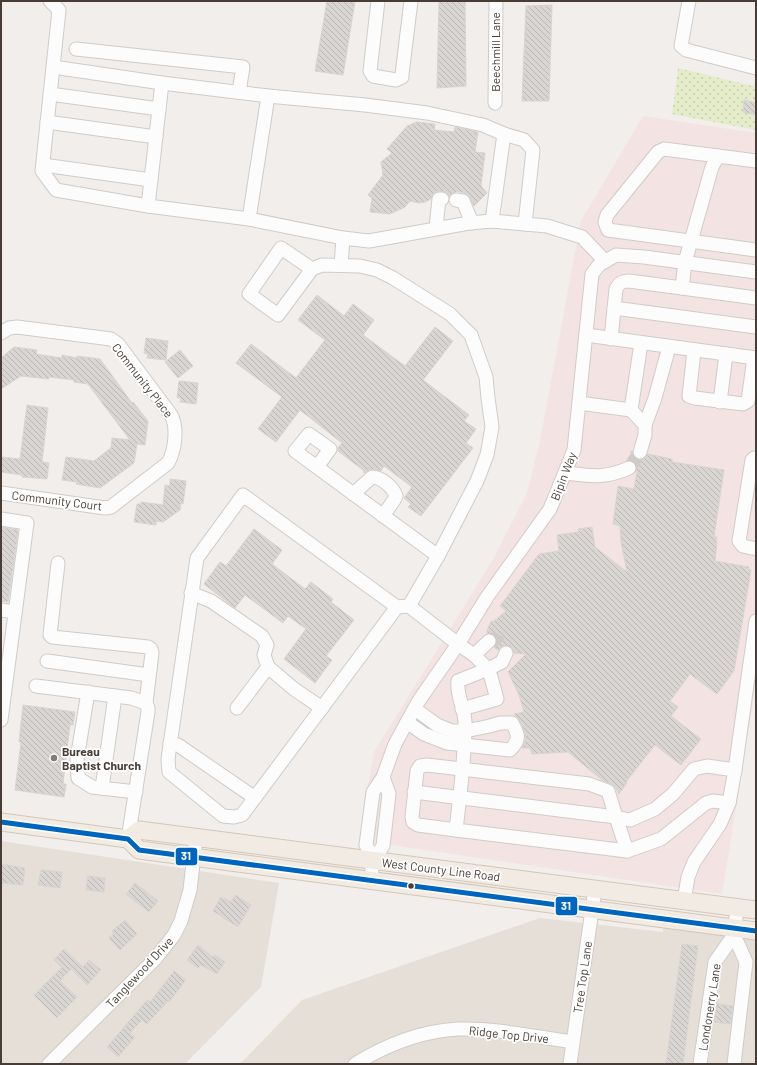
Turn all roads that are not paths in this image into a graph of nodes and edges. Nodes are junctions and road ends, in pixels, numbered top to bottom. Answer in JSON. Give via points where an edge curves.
{"nodes":[{"id":1,"x":50,"y":1,"type":"edge"},
{"id":2,"x":378,"y":1,"type":"edge"},
{"id":3,"x":411,"y":1,"type":"edge"},
{"id":4,"x":496,"y":1,"type":"edge"},
{"id":5,"x":689,"y":1,"type":"edge"},
{"id":6,"x":76,"y":49,"type":"dead end"},
{"id":7,"x":53,"y":67,"type":"junction"},
{"id":8,"x":756,"y":68,"type":"edge"},
{"id":9,"x":162,"y":83,"type":"junction"},
{"id":10,"x":240,"y":92,"type":"junction"},
{"id":11,"x":50,"y":94,"type":"junction"},
{"id":12,"x":268,"y":96,"type":"junction"},
{"id":13,"x":495,"y":103,"type":"dead end"},
{"id":14,"x":159,"y":108,"type":"junction"},
{"id":15,"x":47,"y":122,"type":"junction"},
{"id":16,"x":504,"y":134,"type":"junction"},
{"id":17,"x":156,"y":137,"type":"junction"},
{"id":18,"x":718,"y":156,"type":"junction"},
{"id":19,"x":756,"y":161,"type":"edge"},
{"id":20,"x":43,"y":165,"type":"junction"},
{"id":21,"x":151,"y":180,"type":"junction"},
{"id":22,"x":442,"y":199,"type":"dead end"},
{"id":23,"x":456,"y":200,"type":"dead end"},
{"id":24,"x":148,"y":206,"type":"junction"},
{"id":25,"x":249,"y":219,"type":"junction"},
{"id":26,"x":492,"y":221,"type":"junction"},
{"id":27,"x":472,"y":223,"type":"junction"},
{"id":28,"x":525,"y":224,"type":"junction"},
{"id":29,"x":436,"y":228,"type":"junction"},
{"id":30,"x":343,"y":238,"type":"junction"},
{"id":31,"x":691,"y":241,"type":"junction"},
{"id":32,"x":756,"y":250,"type":"edge"},
{"id":33,"x":605,"y":261,"type":"junction"},
{"id":34,"x":685,"y":262,"type":"junction"},
{"id":35,"x":341,"y":265,"type":"junction"},
{"id":36,"x":312,"y":269,"type":"junction"},
{"id":37,"x":756,"y":272,"type":"edge"},
{"id":38,"x":682,"y":288,"type":"junction"},
{"id":39,"x":756,"y":298,"type":"edge"},
{"id":40,"x":614,"y":308,"type":"junction"},
{"id":41,"x":756,"y":327,"type":"edge"},
{"id":42,"x":1,"y":333,"type":"edge"},
{"id":43,"x":586,"y":336,"type":"junction"},
{"id":44,"x":611,"y":339,"type":"junction"},
{"id":45,"x":641,"y":343,"type":"junction"},
{"id":46,"x":669,"y":347,"type":"junction"},
{"id":47,"x":694,"y":350,"type":"junction"},
{"id":48,"x":726,"y":354,"type":"junction"},
{"id":49,"x":755,"y":358,"type":"edge"},
{"id":50,"x":579,"y":402,"type":"junction"},
{"id":51,"x":720,"y":402,"type":"junction"},
{"id":52,"x":631,"y":410,"type":"junction"},
{"id":53,"x":645,"y":425,"type":"junction"},
{"id":54,"x":640,"y":452,"type":"tunnel mouth"},
{"id":55,"x":756,"y":458,"type":"edge"},
{"id":56,"x":169,"y":461,"type":"joint"},
{"id":57,"x":317,"y":467,"type":"dead end"},
{"id":58,"x":629,"y":468,"type":"tunnel mouth"},
{"id":59,"x":565,"y":473,"type":"junction"},
{"id":60,"x":1,"y":493,"type":"edge"},
{"id":61,"x":353,"y":494,"type":"junction"},
{"id":62,"x":383,"y":516,"type":"junction"},
{"id":63,"x":1,"y":519,"type":"edge"},
{"id":64,"x":756,"y":549,"type":"edge"},
{"id":65,"x":438,"y":556,"type":"junction"},
{"id":66,"x":58,"y":563,"type":"dead end"},
{"id":67,"x":192,"y":593,"type":"junction"},
{"id":68,"x":403,"y":606,"type":"junction"},
{"id":69,"x":1,"y":610,"type":"edge"},
{"id":70,"x":15,"y":612,"type":"junction"},
{"id":71,"x":756,"y":621,"type":"edge"},
{"id":72,"x":489,"y":641,"type":"dead end"},
{"id":73,"x":458,"y":644,"type":"junction"},
{"id":74,"x":506,"y":653,"type":"dead end"},
{"id":75,"x":474,"y":656,"type":"junction"},
{"id":76,"x":47,"y":661,"type":"dead end"},
{"id":77,"x":268,"y":667,"type":"junction"},
{"id":78,"x":488,"y":669,"type":"junction"},
{"id":79,"x":149,"y":675,"type":"junction"},
{"id":80,"x":36,"y":686,"type":"dead end"},
{"id":81,"x":88,"y":692,"type":"junction"},
{"id":82,"x":3,"y":695,"type":"edge"},
{"id":83,"x":115,"y":696,"type":"junction"},
{"id":84,"x":146,"y":703,"type":"junction"},
{"id":85,"x":237,"y":708,"type":"dead end"},
{"id":86,"x":322,"y":708,"type":"junction"},
{"id":87,"x":415,"y":709,"type":"junction"},
{"id":88,"x":462,"y":709,"type":"junction"},
{"id":89,"x":1,"y":720,"type":"edge"},
{"id":90,"x":407,"y":722,"type":"junction"},
{"id":91,"x":490,"y":726,"type":"junction"},
{"id":92,"x":465,"y":731,"type":"junction"},
{"id":93,"x":170,"y":743,"type":"junction"},
{"id":94,"x":464,"y":746,"type":"junction"},
{"id":95,"x":492,"y":749,"type":"junction"},
{"id":96,"x":462,"y":769,"type":"junction"},
{"id":97,"x":735,"y":770,"type":"junction"},
{"id":98,"x":102,"y":788,"type":"junction"},
{"id":99,"x":136,"y":792,"type":"junction"},
{"id":100,"x":414,"y":792,"type":"junction"},
{"id":101,"x":255,"y":798,"type":"junction"},
{"id":102,"x":459,"y":798,"type":"junction"},
{"id":103,"x":729,"y":803,"type":"junction"},
{"id":104,"x":616,"y":817,"type":"junction"},
{"id":105,"x":1,"y":822,"type":"edge"},
{"id":106,"x":456,"y":830,"type":"junction"},
{"id":107,"x":196,"y":837,"type":"junction"},
{"id":108,"x":128,"y":839,"type":"junction"},
{"id":109,"x":627,"y":851,"type":"junction"},
{"id":110,"x":195,"y":857,"type":"junction"},
{"id":111,"x":373,"y":860,"type":"junction"},
{"id":112,"x":371,"y":880,"type":"junction"},
{"id":113,"x":594,"y":889,"type":"junction"},
{"id":114,"x":684,"y":901,"type":"junction"},
{"id":115,"x":737,"y":908,"type":"junction"},
{"id":116,"x":592,"y":909,"type":"junction"},
{"id":117,"x":756,"y":910,"type":"edge"},
{"id":118,"x":734,"y":931,"type":"junction"},
{"id":119,"x":756,"y":931,"type":"edge"},
{"id":120,"x":751,"y":963,"type":"edge"},
{"id":121,"x":574,"y":1042,"type":"junction"},
{"id":122,"x":49,"y":1064,"type":"edge"},
{"id":123,"x":355,"y":1064,"type":"edge"},
{"id":124,"x":570,"y":1064,"type":"edge"},
{"id":125,"x":700,"y":1064,"type":"edge"},
{"id":126,"x":734,"y":1064,"type":"edge"}],
"edges":[{"from":1,"to":7,"type":"street","via":[[59,10]]},
{"from":2,"to":3,"type":"street","via":[[370,71],[373,76],[396,80],[402,77]]},
{"from":4,"to":13,"type":"street","name":"Beechmill Lane"},
{"from":5,"to":8,"type":"street","via":[[681,46],[686,50]]},
{"from":6,"to":10,"type":"street","via":[[243,67]]},
{"from":7,"to":9,"type":"street"},
{"from":7,"to":11,"type":"street"},
{"from":9,"to":10,"type":"street"},
{"from":9,"to":14,"type":"street"},
{"from":10,"to":12,"type":"street"},
{"from":11,"to":14,"type":"street"},
{"from":11,"to":15,"type":"street"},
{"from":12,"to":16,"type":"street","via":[[426,113],[483,125]]},
{"from":12,"to":25,"type":"street"},
{"from":14,"to":17,"type":"street"},
{"from":15,"to":17,"type":"street"},
{"from":15,"to":20,"type":"street"},
{"from":16,"to":26,"type":"street"},
{"from":16,"to":28,"type":"street","via":[[524,140],[533,150]]},
{"from":17,"to":21,"type":"street"},
{"from":18,"to":19,"type":"street"},
{"from":18,"to":31,"type":"street","via":[[712,167]]},
{"from":18,"to":31,"type":"street","via":[[664,149],[658,152],[605,222],[608,230]]},
{"from":20,"to":21,"type":"street"},
{"from":20,"to":24,"type":"street","via":[[42,171],[56,190]]},
{"from":21,"to":24,"type":"street"},
{"from":22,"to":29,"type":"street","via":[[439,199]]},
{"from":23,"to":27,"type":"street","via":[[463,201]]},
{"from":24,"to":25,"type":"street"},
{"from":25,"to":30,"type":"street"},
{"from":26,"to":27,"type":"street"},
{"from":26,"to":28,"type":"street"},
{"from":27,"to":29,"type":"street"},
{"from":28,"to":33,"type":"street","via":[[548,226],[582,237]]},
{"from":29,"to":30,"type":"street","via":[[368,241]]},
{"from":30,"to":35,"type":"street"},
{"from":31,"to":32,"type":"street"},
{"from":31,"to":34,"type":"street"},
{"from":33,"to":34,"type":"street","via":[[616,256]]},
{"from":33,"to":43,"type":"street","name":"Bipin Way","via":[[592,274]]},
{"from":34,"to":37,"type":"street"},
{"from":34,"to":38,"type":"street"},
{"from":35,"to":36,"type":"street","via":[[322,265]]},
{"from":35,"to":65,"type":"street","via":[[377,270],[450,314],[471,335],[486,377],[492,427],[487,455],[477,481]]},
{"from":36,"to":36,"type":"street","via":[[278,315],[249,294],[281,248]]},
{"from":38,"to":39,"type":"street"},
{"from":38,"to":40,"type":"street","via":[[623,281],[616,289]]},
{"from":40,"to":41,"type":"street"},
{"from":40,"to":44,"type":"street"},
{"from":42,"to":56,"type":"street","name":"Community Place","via":[[17,327],[108,338],[118,344],[173,418],[176,430]]},
{"from":43,"to":44,"type":"street"},
{"from":43,"to":50,"type":"street","name":"Bipin Way"},
{"from":44,"to":45,"type":"street"},
{"from":45,"to":46,"type":"street"},
{"from":45,"to":52,"type":"street"},
{"from":46,"to":47,"type":"street"},
{"from":46,"to":53,"type":"street"},
{"from":47,"to":48,"type":"street"},
{"from":47,"to":51,"type":"street","via":[[689,396]]},
{"from":48,"to":49,"type":"street"},
{"from":48,"to":51,"type":"street"},
{"from":49,"to":51,"type":"street","via":[[748,402]]},
{"from":50,"to":52,"type":"street"},
{"from":50,"to":59,"type":"street","name":"Bipin Way","via":[[574,450]]},
{"from":52,"to":53,"type":"street"},
{"from":53,"to":54,"type":"street","via":[[646,435]]},
{"from":55,"to":64,"type":"street","via":[[752,460],[739,541],[743,546]]},
{"from":56,"to":60,"type":"street","name":"Community Court","via":[[113,506],[105,508]]},
{"from":57,"to":61,"type":"street"},
{"from":58,"to":59,"type":"street","via":[[615,474],[596,477]]},
{"from":59,"to":73,"type":"street","name":"Bipin Way","via":[[550,509],[487,597]]},
{"from":61,"to":62,"type":"street"},
{"from":61,"to":62,"type":"street","via":[[372,477],[380,479],[396,496]]},
{"from":62,"to":65,"type":"street"},
{"from":63,"to":70,"type":"street","via":[[27,523]]},
{"from":65,"to":68,"type":"street"},
{"from":66,"to":79,"type":"street","via":[[50,635],[148,647],[152,653]]},
{"from":67,"to":68,"type":"street","via":[[197,558],[243,495]]},
{"from":67,"to":77,"type":"street","via":[[211,600],[262,636],[267,645],[264,655]]},
{"from":67,"to":93,"type":"street"},
{"from":68,"to":73,"type":"street"},
{"from":68,"to":86,"type":"street"},
{"from":69,"to":70,"type":"street"},
{"from":70,"to":82,"type":"street"},
{"from":71,"to":97,"type":"street"},
{"from":72,"to":75,"type":"street"},
{"from":73,"to":75,"type":"street"},
{"from":73,"to":87,"type":"street","name":"Bipin Way"},
{"from":74,"to":78,"type":"street","via":[[502,662]]},
{"from":75,"to":78,"type":"street"},
{"from":76,"to":79,"type":"street"},
{"from":77,"to":85,"type":"street"},
{"from":77,"to":86,"type":"street"},
{"from":78,"to":88,"type":"street","via":[[458,681],[457,689]]},
{"from":78,"to":88,"type":"street","via":[[497,699]]},
{"from":79,"to":84,"type":"street"},
{"from":80,"to":81,"type":"street"},
{"from":81,"to":83,"type":"street"},
{"from":81,"to":98,"type":"street","via":[[77,759],[78,778],[92,787]]},
{"from":82,"to":89,"type":"street"},
{"from":83,"to":84,"type":"street"},
{"from":83,"to":98,"type":"street"},
{"from":84,"to":99,"type":"street","via":[[148,712]]},
{"from":86,"to":101,"type":"street"},
{"from":87,"to":90,"type":"street","name":"Bipin Way"},
{"from":87,"to":92,"type":"street","via":[[437,725],[452,731]]},
{"from":88,"to":92,"type":"street","via":[[466,721]]},
{"from":90,"to":94,"type":"street","via":[[424,734],[447,743]]},
{"from":90,"to":111,"type":"street","name":"Bipin Way","via":[[383,777],[389,794],[383,846]]},
{"from":91,"to":92,"type":"street"},
{"from":91,"to":95,"type":"street"},
{"from":91,"to":95,"type":"street","via":[[512,723],[518,734],[516,744],[510,750]]},
{"from":92,"to":94,"type":"street"},
{"from":93,"to":101,"type":"street","via":[[178,745]]},
{"from":93,"to":101,"type":"street","via":[[169,772],[223,816],[242,815]]},
{"from":94,"to":95,"type":"street"},
{"from":94,"to":96,"type":"street"},
{"from":96,"to":100,"type":"street","via":[[420,766]]},
{"from":96,"to":102,"type":"street"},
{"from":96,"to":104,"type":"street","via":[[589,784],[608,791]]},
{"from":97,"to":103,"type":"street"},
{"from":97,"to":104,"type":"street","via":[[708,766],[694,769],[673,794],[655,809],[630,820]]},
{"from":98,"to":99,"type":"street"},
{"from":99,"to":108,"type":"street"},
{"from":100,"to":102,"type":"street"},
{"from":100,"to":106,"type":"street","via":[[413,822],[418,825]]},
{"from":102,"to":104,"type":"street"},
{"from":102,"to":106,"type":"street"},
{"from":103,"to":109,"type":"street","via":[[706,803],[661,839]]},
{"from":103,"to":114,"type":"street","via":[[720,824],[694,862],[688,877]]},
{"from":104,"to":109,"type":"street"},
{"from":105,"to":108,"type":"main road","name":"West County Line Road"},
{"from":106,"to":109,"type":"street"},
{"from":107,"to":108,"type":"main road","name":"West County Line Road","via":[[139,830]]},
{"from":107,"to":110,"type":"street","name":"Tanglewood Drive"},
{"from":107,"to":111,"type":"main road","name":"West County Line Road"},
{"from":108,"to":110,"type":"main road","name":"West County Line Road","via":[[139,850]]},
{"from":110,"to":112,"type":"main road","name":"West County Line Road"},
{"from":110,"to":122,"type":"street","name":"Tanglewood Drive","via":[[186,906],[174,935],[155,959]]},
{"from":111,"to":112,"type":"street"},
{"from":111,"to":113,"type":"main road","name":"West County Line Road"},
{"from":112,"to":116,"type":"main road","name":"West County Line Road"},
{"from":113,"to":114,"type":"main road","name":"West County Line Road"},
{"from":113,"to":116,"type":"street","name":"Tree Top Lane"},
{"from":114,"to":115,"type":"main road","name":"West County Line Road"},
{"from":115,"to":117,"type":"main road","name":"West County Line Road"},
{"from":115,"to":118,"type":"street","name":"Londonerry Lane"},
{"from":116,"to":118,"type":"main road","name":"West County Line Road"},
{"from":116,"to":121,"type":"street","name":"Tree Top Lane"},
{"from":118,"to":119,"type":"main road","name":"West County Line Road"},
{"from":118,"to":120,"type":"street"},
{"from":118,"to":125,"type":"street","name":"Londonerry Lane","via":[[715,962]]},
{"from":120,"to":126,"type":"street"},
{"from":121,"to":123,"type":"street","name":"Ridge Top Drive","via":[[488,1030],[445,1031],[400,1041]]},
{"from":121,"to":124,"type":"street","name":"Tree Top Lane"}]}
